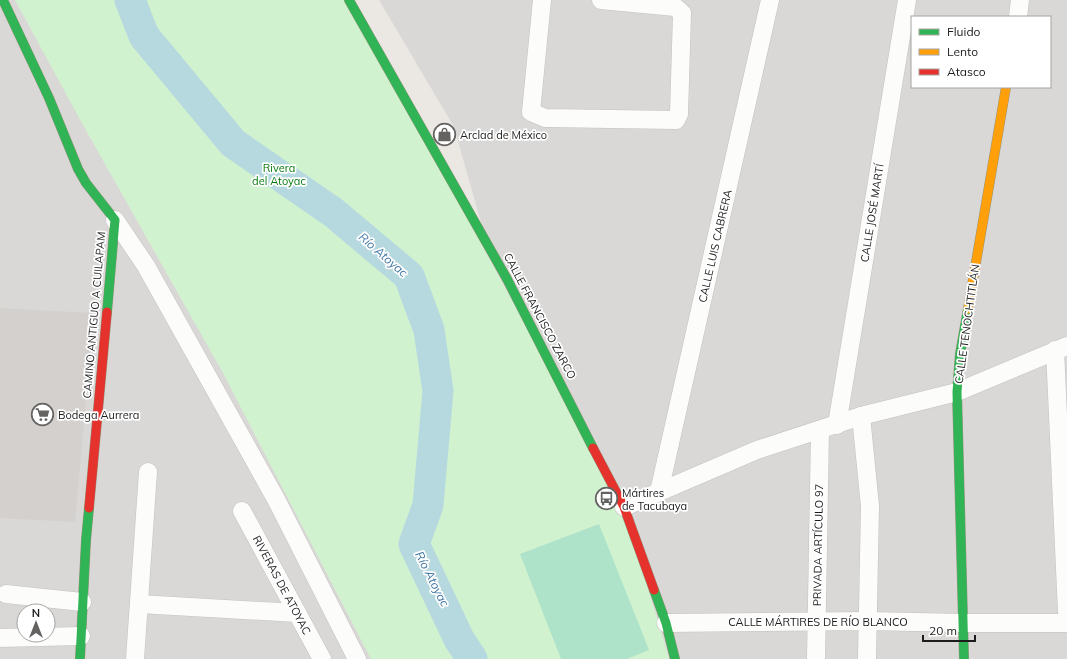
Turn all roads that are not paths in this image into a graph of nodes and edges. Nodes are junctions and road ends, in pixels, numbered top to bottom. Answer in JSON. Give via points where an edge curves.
{"nodes":[{"id":1,"x":3,"y":0,"type":"edge"},
{"id":2,"x":349,"y":0,"type":"edge"},
{"id":3,"x":542,"y":0,"type":"edge"},
{"id":4,"x":601,"y":0,"type":"edge"},
{"id":5,"x":770,"y":0,"type":"edge"},
{"id":6,"x":907,"y":0,"type":"edge"},
{"id":7,"x":1020,"y":0,"type":"edge"},
{"id":8,"x":1018,"y":16,"type":"edge"},
{"id":9,"x":1006,"y":88,"type":"edge"},
{"id":10,"x":115,"y":220,"type":"junction"},
{"id":11,"x":1061,"y":348,"type":"edge"},
{"id":12,"x":957,"y":392,"type":"junction"},
{"id":13,"x":861,"y":416,"type":"junction"},
{"id":14,"x":837,"y":425,"type":"junction"},
{"id":15,"x":820,"y":431,"type":"junction"},
{"id":16,"x":148,"y":472,"type":"dead end"},
{"id":17,"x":659,"y":492,"type":"junction"},
{"id":18,"x":624,"y":507,"type":"junction"},
{"id":19,"x":242,"y":511,"type":"dead end"},
{"id":20,"x":6,"y":594,"type":"dead end"},
{"id":21,"x":82,"y":602,"type":"junction"},
{"id":22,"x":139,"y":604,"type":"junction"},
{"id":23,"x":1067,"y":612,"type":"edge"},
{"id":24,"x":297,"y":613,"type":"junction"},
{"id":25,"x":817,"y":621,"type":"junction"},
{"id":26,"x":867,"y":621,"type":"junction"},
{"id":27,"x":666,"y":623,"type":"junction"},
{"id":28,"x":964,"y":623,"type":"junction"},
{"id":29,"x":1067,"y":624,"type":"edge"},
{"id":30,"x":82,"y":636,"type":"junction"},
{"id":31,"x":0,"y":638,"type":"edge"},
{"id":32,"x":80,"y":659,"type":"edge"},
{"id":33,"x":135,"y":659,"type":"edge"},
{"id":34,"x":322,"y":659,"type":"edge"},
{"id":35,"x":357,"y":659,"type":"edge"},
{"id":36,"x":675,"y":659,"type":"edge"},
{"id":37,"x":816,"y":659,"type":"edge"},
{"id":38,"x":867,"y":659,"type":"edge"},
{"id":39,"x":964,"y":659,"type":"edge"}],
"edges":[{"from":1,"to":10,"type":"street","name":"CAMINO ANTIGUO A CUILAPAM","via":[[49,98],[78,169]]},
{"from":2,"to":18,"type":"street","name":"CALLE FRANCISCO ZARCO","via":[[507,279]]},
{"from":3,"to":4,"type":"street","via":[[531,112],[544,118],[676,120],[679,114],[682,14],[675,7]]},
{"from":5,"to":17,"type":"street","name":"CALLE LUIS CABRERA"},
{"from":6,"to":14,"type":"street","name":"CALLE JOSÉ MARTÍ"},
{"from":7,"to":8,"type":"street"},
{"from":9,"to":12,"type":"street","name":"CALLE TENOCHTITLÁN","via":[[960,354]]},
{"from":10,"to":21,"type":"street","name":"CAMINO ANTIGUO A CUILAPAM"},
{"from":10,"to":35,"type":"street","via":[[146,266],[277,501]]},
{"from":11,"to":12,"type":"street"},
{"from":11,"to":23,"type":"street"},
{"from":12,"to":13,"type":"street"},
{"from":12,"to":28,"type":"street","name":"CALLE TENOCHTITLÁN"},
{"from":13,"to":14,"type":"street"},
{"from":13,"to":26,"type":"street","via":[[870,506]]},
{"from":14,"to":15,"type":"street"},
{"from":15,"to":17,"type":"street","via":[[757,450]]},
{"from":15,"to":25,"type":"street","name":"PRIVADA ARTÍCULO 97"},
{"from":16,"to":22,"type":"street"},
{"from":17,"to":18,"type":"street"},
{"from":18,"to":27,"type":"street","name":"CALLE FRANCISCO ZARCO"},
{"from":19,"to":24,"type":"street","name":"RIVERAS DE ATOYAC"},
{"from":20,"to":21,"type":"street"},
{"from":21,"to":30,"type":"street","name":"CAMINO ANTIGUO A CUILAPAM"},
{"from":22,"to":24,"type":"street"},
{"from":22,"to":33,"type":"street"},
{"from":24,"to":34,"type":"street","name":"RIVERAS DE ATOYAC"},
{"from":25,"to":26,"type":"street","name":"CALLE MÁRTIRES DE RÍO BLANCO"},
{"from":25,"to":27,"type":"street","name":"CALLE MÁRTIRES DE RÍO BLANCO"},
{"from":25,"to":37,"type":"street","name":"PRIVADA ARTÍCULO 97"},
{"from":26,"to":28,"type":"street","name":"CALLE MÁRTIRES DE RÍO BLANCO"},
{"from":26,"to":38,"type":"street"},
{"from":27,"to":36,"type":"street","name":"CALLE FRANCISCO ZARCO"},
{"from":28,"to":29,"type":"street","name":"CALLE MÁRTIRES DE RÍO BLANCO"},
{"from":28,"to":39,"type":"street","name":"CALLE TENOCHTITLÁN"},
{"from":30,"to":31,"type":"street"},
{"from":30,"to":32,"type":"street","name":"CAMINO ANTIGUO A CUILAPAM"}]}
